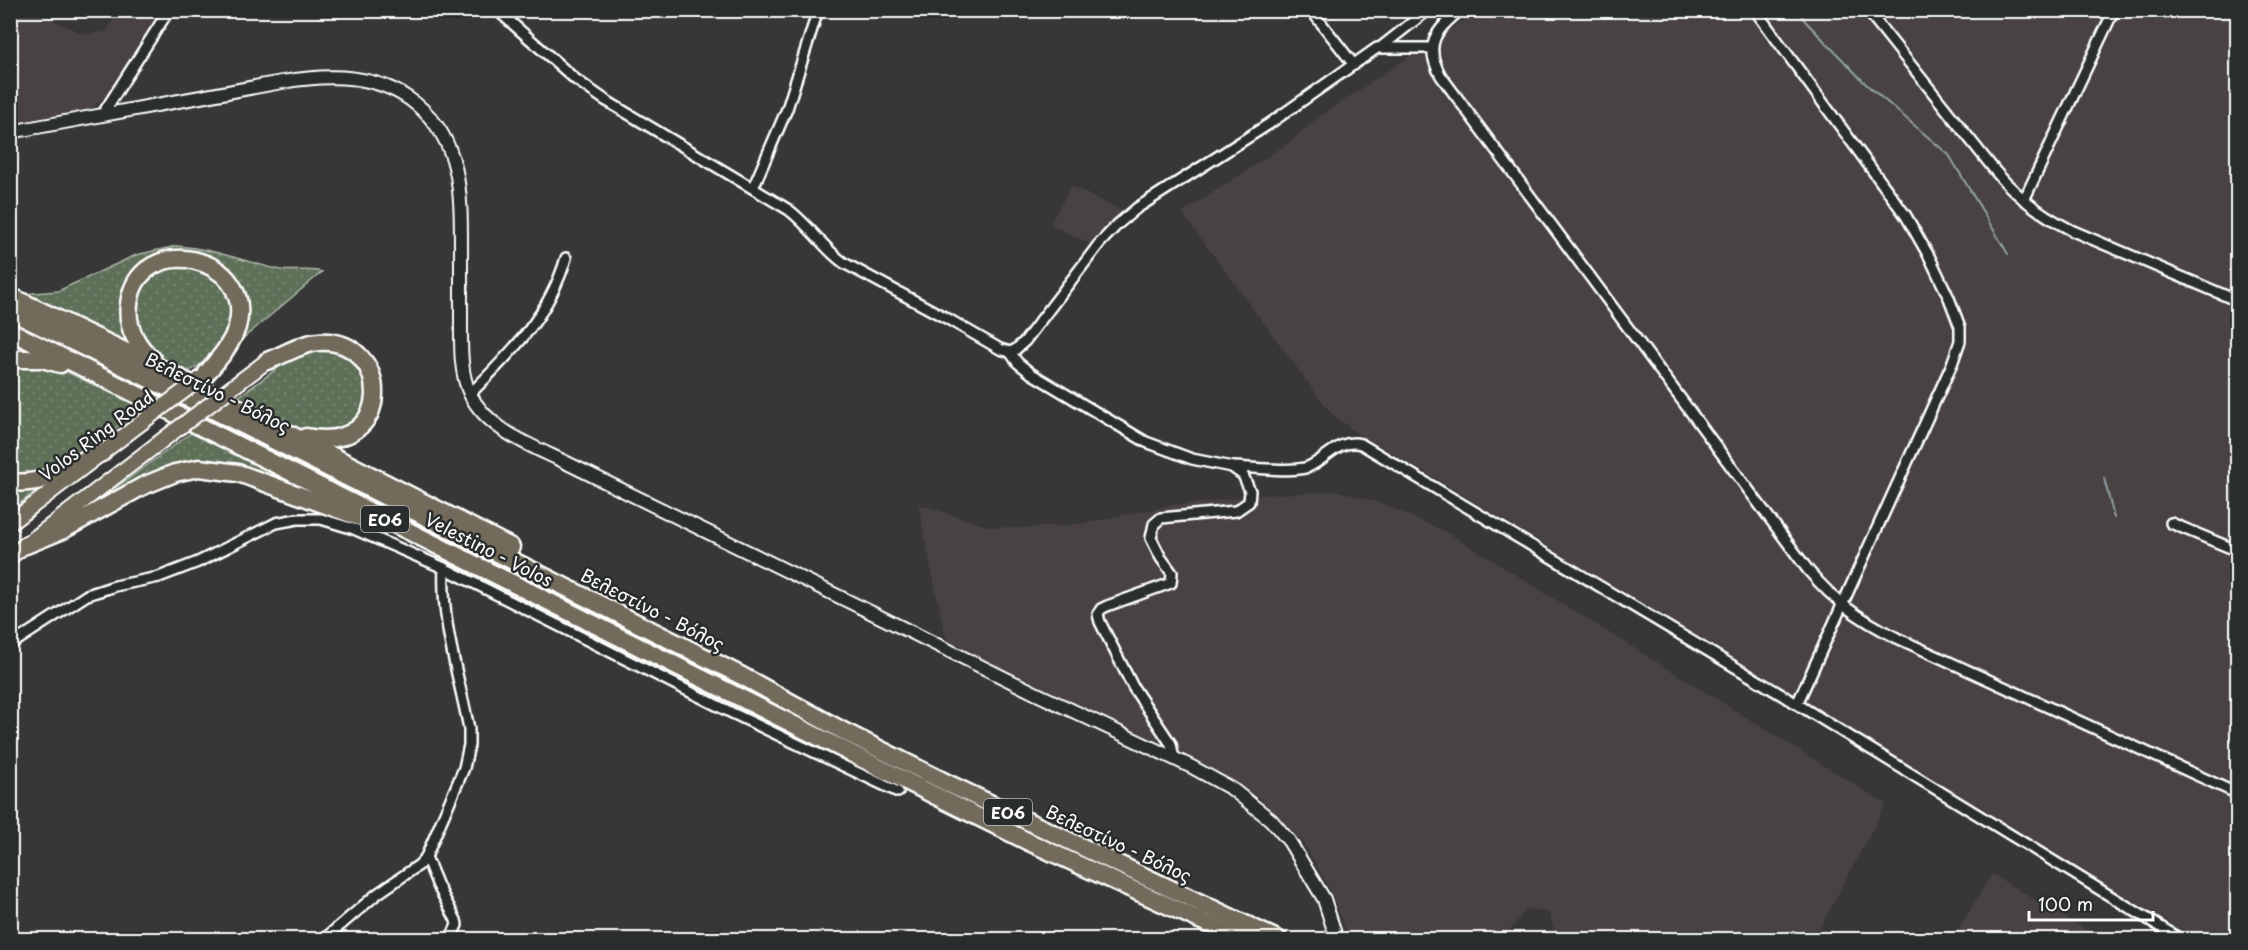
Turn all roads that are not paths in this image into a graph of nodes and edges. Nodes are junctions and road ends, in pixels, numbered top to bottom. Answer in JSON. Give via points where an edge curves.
{"nodes":[{"id":1,"x":169,"y":10,"type":"edge"},
{"id":2,"x":497,"y":10,"type":"edge"},
{"id":3,"x":818,"y":10,"type":"edge"},
{"id":4,"x":1311,"y":10,"type":"edge"},
{"id":5,"x":1428,"y":10,"type":"edge"},
{"id":6,"x":1461,"y":10,"type":"edge"},
{"id":7,"x":1755,"y":10,"type":"edge"},
{"id":8,"x":1867,"y":10,"type":"edge"},
{"id":9,"x":2114,"y":10,"type":"edge"},
{"id":10,"x":1381,"y":47,"type":"junction"},
{"id":11,"x":1432,"y":48,"type":"junction"},
{"id":12,"x":1354,"y":65,"type":"junction"},
{"id":13,"x":102,"y":115,"type":"junction"},
{"id":14,"x":10,"y":132,"type":"edge"},
{"id":15,"x":753,"y":189,"type":"junction"},
{"id":16,"x":2024,"y":200,"type":"junction"},
{"id":17,"x":566,"y":258,"type":"dead end"},
{"id":18,"x":10,"y":296,"type":"edge"},
{"id":19,"x":2238,"y":302,"type":"edge"},
{"id":20,"x":10,"y":311,"type":"edge"},
{"id":21,"x":10,"y":331,"type":"edge"},
{"id":22,"x":1010,"y":352,"type":"junction"},
{"id":23,"x":10,"y":359,"type":"edge"},
{"id":24,"x":267,"y":361,"type":"joint"},
{"id":25,"x":168,"y":372,"type":"junction"},
{"id":26,"x":98,"y":376,"type":"junction"},
{"id":27,"x":204,"y":376,"type":"joint"},
{"id":28,"x":470,"y":394,"type":"junction"},
{"id":29,"x":282,"y":430,"type":"junction"},
{"id":30,"x":102,"y":453,"type":"junction"},
{"id":31,"x":1232,"y":467,"type":"junction"},
{"id":32,"x":10,"y":482,"type":"edge"},
{"id":33,"x":10,"y":523,"type":"edge"},
{"id":34,"x":2171,"y":523,"type":"dead end"},
{"id":35,"x":26,"y":545,"type":"junction"},
{"id":36,"x":2238,"y":551,"type":"edge"},
{"id":37,"x":455,"y":553,"type":"junction"},
{"id":38,"x":10,"y":557,"type":"edge"},
{"id":39,"x":444,"y":568,"type":"junction"},
{"id":40,"x":1842,"y":606,"type":"junction"},
{"id":41,"x":10,"y":645,"type":"edge"},
{"id":42,"x":742,"y":676,"type":"junction"},
{"id":43,"x":1797,"y":704,"type":"junction"},
{"id":44,"x":835,"y":754,"type":"junction"},
{"id":45,"x":1174,"y":759,"type":"junction"},
{"id":46,"x":898,"y":792,"type":"dead end"},
{"id":47,"x":2238,"y":794,"type":"edge"},
{"id":48,"x":426,"y":857,"type":"junction"},
{"id":49,"x":323,"y":939,"type":"edge"},
{"id":50,"x":450,"y":939,"type":"edge"},
{"id":51,"x":1243,"y":939,"type":"edge"},
{"id":52,"x":1279,"y":939,"type":"edge"},
{"id":53,"x":1337,"y":939,"type":"edge"},
{"id":54,"x":2182,"y":939,"type":"edge"}],
"edges":[{"from":1,"to":13,"type":"street"},
{"from":2,"to":15,"type":"street","via":[[575,80]]},
{"from":3,"to":15,"type":"street","via":[[790,101]]},
{"from":4,"to":12,"type":"street"},
{"from":5,"to":10,"type":"street"},
{"from":6,"to":11,"type":"street","via":[[1439,29]]},
{"from":7,"to":40,"type":"street","via":[[1906,216],[1935,268],[1960,327],[1957,353]]},
{"from":8,"to":16,"type":"street","via":[[1996,172]]},
{"from":9,"to":16,"type":"street"},
{"from":10,"to":11,"type":"street"},
{"from":10,"to":12,"type":"street"},
{"from":11,"to":40,"type":"street","via":[[1438,70],[1452,91],[1808,570]]},
{"from":12,"to":22,"type":"street","via":[[1125,217],[1024,341]]},
{"from":13,"to":14,"type":"street"},
{"from":13,"to":28,"type":"street","via":[[307,78],[347,77],[400,92],[421,108],[448,143],[459,181],[461,357]]},
{"from":15,"to":22,"type":"street","via":[[800,219],[844,263]]},
{"from":16,"to":19,"type":"street","via":[[2073,231]]},
{"from":17,"to":28,"type":"street","via":[[536,323]]},
{"from":18,"to":25,"type":"highway"},
{"from":20,"to":42,"type":"highway","name":"Βελεστίνο - Βόλος","number":"ΕΟ6"},
{"from":21,"to":26,"type":"highway","name":"Velestino - Volos","number":"ΕΟ6"},
{"from":22,"to":31,"type":"street","via":[[1032,374],[1146,442],[1192,459]]},
{"from":23,"to":26,"type":"highway","via":[[42,359]]},
{"from":24,"to":29,"type":"highway","via":[[304,345],[334,343],[354,352],[367,365],[374,384],[372,408],[356,430],[342,438],[326,440]]},
{"from":24,"to":35,"type":"main road","bridge":true},
{"from":25,"to":27,"type":"highway","via":[[145,353],[134,337],[128,319],[130,299],[138,281],[153,266],[189,258],[220,272],[238,305],[232,339]]},
{"from":25,"to":29,"type":"highway"},
{"from":26,"to":37,"type":"highway","name":"Velestino - Volos","number":"ΕΟ6"},
{"from":27,"to":30,"type":"main road","name":"Volos Ring Road","bridge":true},
{"from":28,"to":45,"type":"street","via":[[497,425],[517,438]]},
{"from":29,"to":42,"type":"highway","via":[[668,630]]},
{"from":30,"to":32,"type":"highway","via":[[49,478]]},
{"from":30,"to":33,"type":"main road","name":"Volos Ring Road"},
{"from":31,"to":43,"type":"street","via":[[1303,469],[1320,462],[1344,442],[1361,444]]},
{"from":31,"to":45,"type":"street","via":[[1243,475],[1250,491],[1246,506],[1236,511],[1161,518],[1154,524],[1151,538],[1172,573],[1171,583],[1107,606],[1098,614],[1133,687],[1171,744]]},
{"from":34,"to":36,"type":"street"},
{"from":35,"to":37,"type":"highway","via":[[63,530],[143,486],[200,468],[250,477]]},
{"from":35,"to":38,"type":"main road"},
{"from":37,"to":44,"type":"highway","name":"Velestino - Volos","number":"ΕΟ6"},
{"from":39,"to":41,"type":"street","via":[[333,522],[286,520],[189,566],[87,595]]},
{"from":39,"to":44,"type":"street"},
{"from":39,"to":48,"type":"street","via":[[446,616],[470,744]]},
{"from":40,"to":43,"type":"street"},
{"from":40,"to":47,"type":"street","via":[[1897,638]]},
{"from":42,"to":52,"type":"highway","name":"Βελεστίνο - Βόλος","number":"ΕΟ6","via":[[949,784]]},
{"from":43,"to":54,"type":"street"},
{"from":44,"to":46,"type":"street"},
{"from":44,"to":51,"type":"highway","name":"Velestino - Volos","number":"ΕΟ6"},
{"from":45,"to":53,"type":"street","via":[[1232,789],[1271,820],[1314,880]]},
{"from":48,"to":49,"type":"street"},
{"from":48,"to":50,"type":"street","via":[[457,925]]}]}
